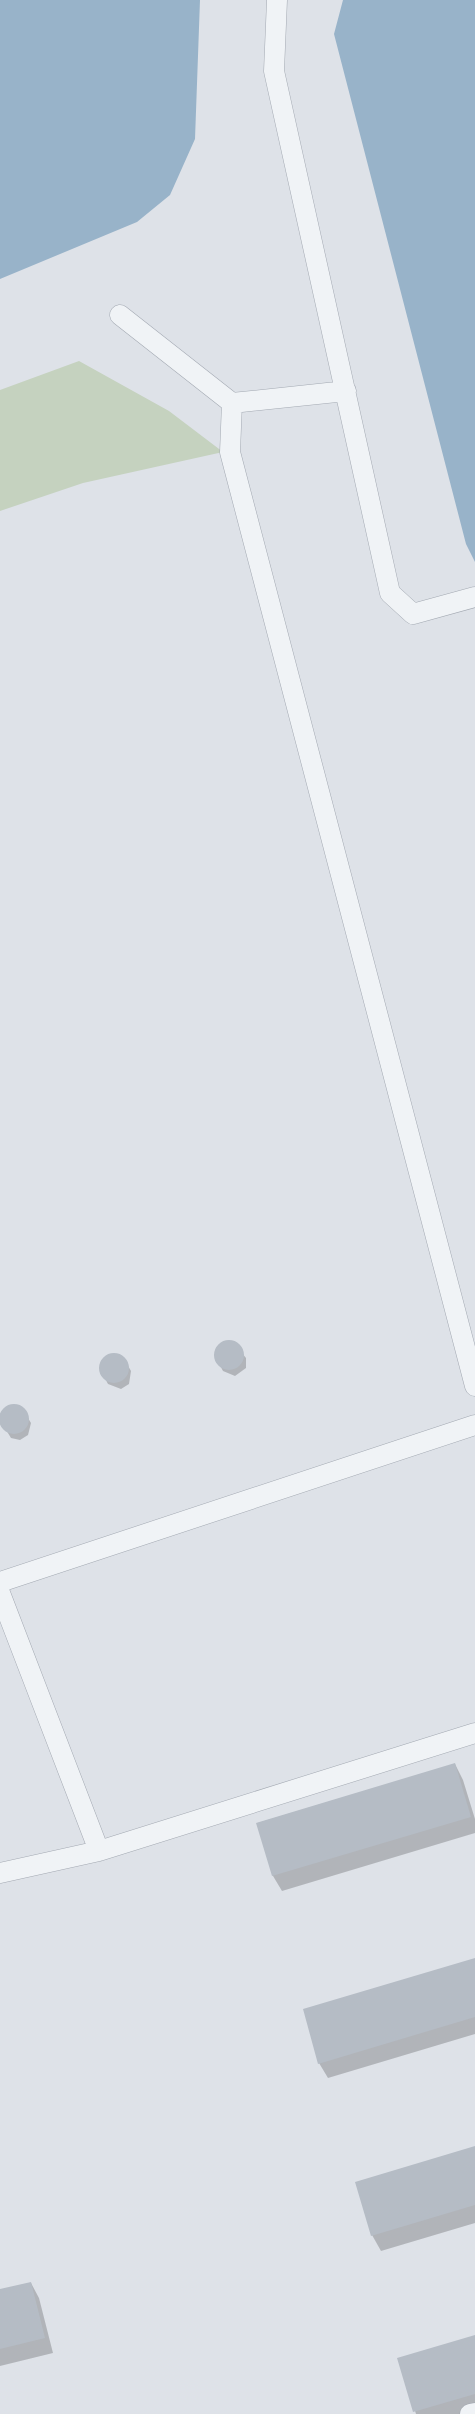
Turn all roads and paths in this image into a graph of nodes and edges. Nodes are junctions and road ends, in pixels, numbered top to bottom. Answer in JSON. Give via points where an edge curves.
{"nodes":[{"id":1,"x":277,"y":0,"type":"edge"},
{"id":2,"x":120,"y":315,"type":"dead end"},
{"id":3,"x":346,"y":391,"type":"junction"},
{"id":4,"x":232,"y":403,"type":"junction"},
{"id":5,"x":475,"y":597,"type":"edge"},
{"id":6,"x":475,"y":1386,"type":"edge"},
{"id":7,"x":475,"y":1425,"type":"edge"},
{"id":8,"x":0,"y":1582,"type":"edge"},
{"id":9,"x":0,"y":1593,"type":"edge"},
{"id":10,"x":475,"y":1733,"type":"edge"},
{"id":11,"x":99,"y":1851,"type":"junction"},
{"id":12,"x":0,"y":1873,"type":"edge"},
{"id":13,"x":475,"y":2413,"type":"edge"},
{"id":14,"x":470,"y":2414,"type":"edge"}],
"edges":[{"from":1,"to":3,"type":"lane","via":[[274,71]]},
{"from":2,"to":4,"type":"lane"},
{"from":3,"to":4,"type":"lane"},
{"from":3,"to":5,"type":"lane","via":[[390,593],[413,614]]},
{"from":4,"to":6,"type":"lane","via":[[230,452]]},
{"from":7,"to":8,"type":"lane"},
{"from":9,"to":11,"type":"lane"},
{"from":10,"to":11,"type":"lane"},
{"from":11,"to":12,"type":"lane"},
{"from":13,"to":14,"type":"lane"}]}
